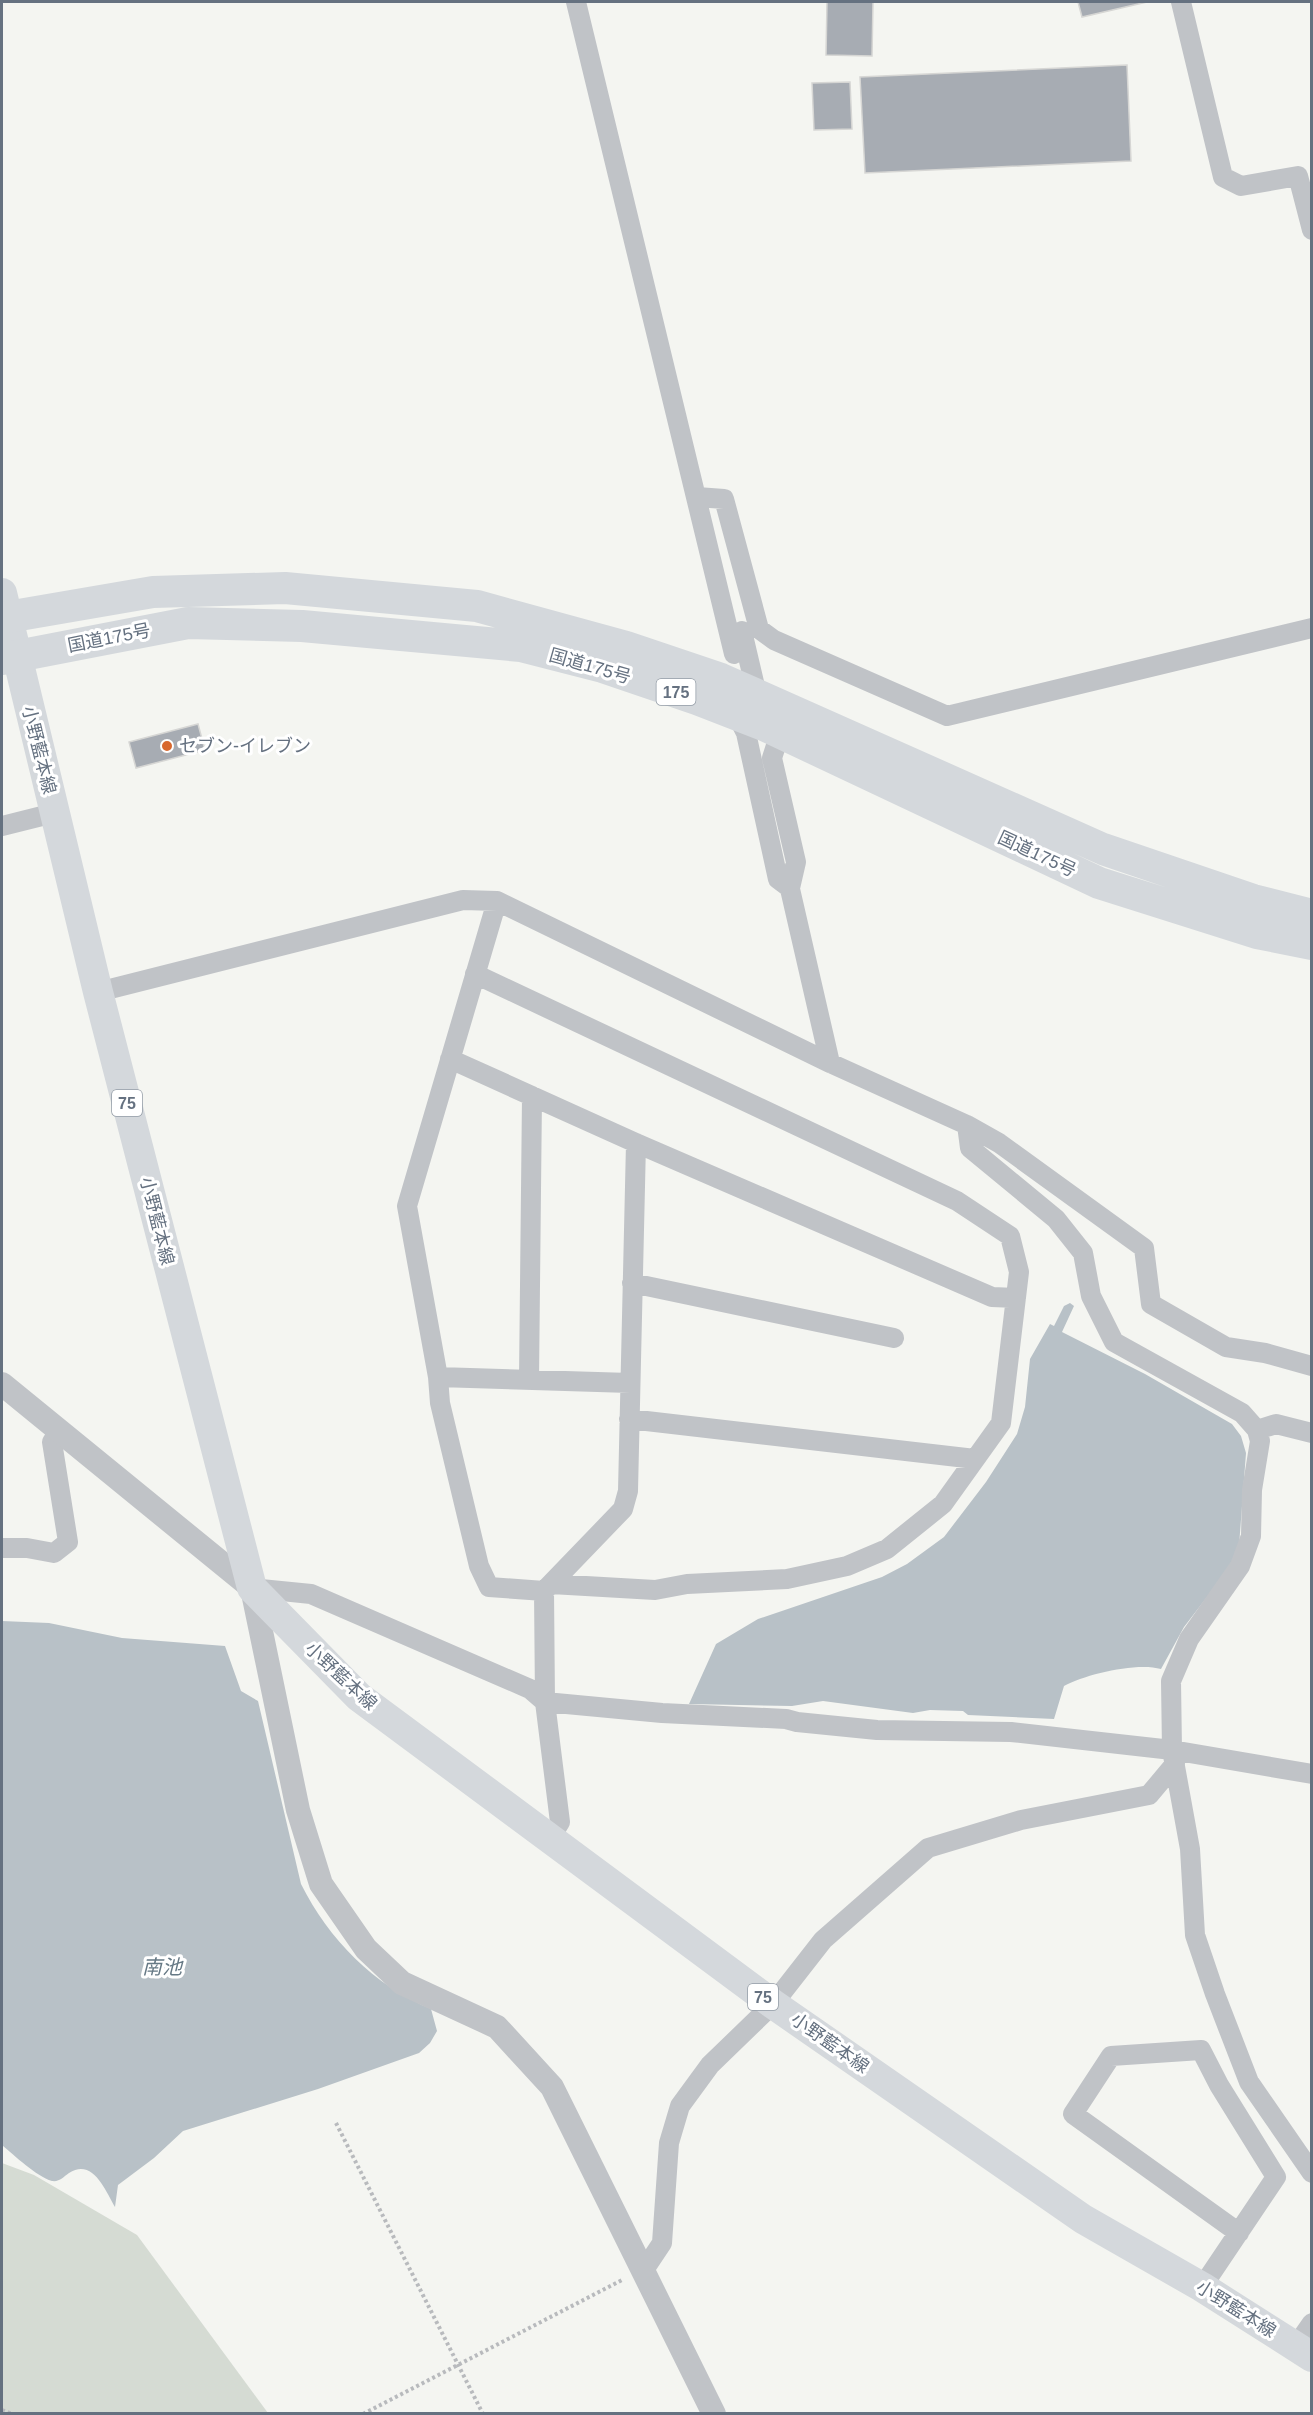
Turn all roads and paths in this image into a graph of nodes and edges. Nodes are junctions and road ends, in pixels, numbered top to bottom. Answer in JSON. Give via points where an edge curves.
{"nodes":[{"id":1,"x":576,"y":2,"type":"edge"},
{"id":2,"x":1181,"y":2,"type":"edge"},
{"id":3,"x":1311,"y":230,"type":"edge"},
{"id":4,"x":697,"y":497,"type":"junction"},
{"id":5,"x":4,"y":610,"type":"edge"},
{"id":6,"x":1311,"y":628,"type":"edge"},
{"id":7,"x":9,"y":657,"type":"edge"},
{"id":8,"x":727,"y":666,"type":"junction"},
{"id":9,"x":747,"y":705,"type":"junction"},
{"id":10,"x":769,"y":743,"type":"junction"},
{"id":11,"x":54,"y":813,"type":"junction"},
{"id":12,"x":2,"y":826,"type":"edge"},
{"id":13,"x":790,"y":888,"type":"junction"},
{"id":14,"x":497,"y":901,"type":"junction"},
{"id":15,"x":1311,"y":915,"type":"edge"},
{"id":16,"x":1311,"y":944,"type":"edge"},
{"id":17,"x":475,"y":974,"type":"junction"},
{"id":18,"x":98,"y":992,"type":"junction"},
{"id":19,"x":450,"y":1059,"type":"junction"},
{"id":20,"x":830,"y":1064,"type":"junction"},
{"id":21,"x":532,"y":1096,"type":"junction"},
{"id":22,"x":967,"y":1125,"type":"junction"},
{"id":23,"x":636,"y":1143,"type":"junction"},
{"id":24,"x":632,"y":1283,"type":"junction"},
{"id":25,"x":1016,"y":1298,"type":"junction"},
{"id":26,"x":894,"y":1338,"type":"dead end"},
{"id":27,"x":1311,"y":1366,"type":"edge"},
{"id":28,"x":438,"y":1377,"type":"junction"},
{"id":29,"x":529,"y":1380,"type":"junction"},
{"id":30,"x":630,"y":1383,"type":"junction"},
{"id":31,"x":2,"y":1384,"type":"edge"},
{"id":32,"x":629,"y":1419,"type":"junction"},
{"id":33,"x":1257,"y":1430,"type":"junction"},
{"id":34,"x":59,"y":1431,"type":"junction"},
{"id":35,"x":1311,"y":1433,"type":"edge"},
{"id":36,"x":975,"y":1459,"type":"junction"},
{"id":37,"x":2,"y":1548,"type":"edge"},
{"id":38,"x":252,"y":1588,"type":"junction"},
{"id":39,"x":548,"y":1588,"type":"junction"},
{"id":40,"x":545,"y":1702,"type":"junction"},
{"id":41,"x":1174,"y":1757,"type":"junction"},
{"id":42,"x":1311,"y":1774,"type":"edge"},
{"id":43,"x":549,"y":1840,"type":"junction"},
{"id":44,"x":773,"y":2004,"type":"junction"},
{"id":45,"x":336,"y":2124,"type":"dead end"},
{"id":46,"x":1311,"y":2173,"type":"edge"},
{"id":47,"x":1239,"y":2233,"type":"junction"},
{"id":48,"x":644,"y":2270,"type":"junction"},
{"id":49,"x":1202,"y":2287,"type":"junction"},
{"id":50,"x":1306,"y":2342,"type":"edge"},
{"id":51,"x":459,"y":2366,"type":"junction"},
{"id":52,"x":2,"y":2410,"type":"edge"},
{"id":53,"x":12,"y":2414,"type":"edge"},
{"id":54,"x":363,"y":2414,"type":"edge"},
{"id":55,"x":483,"y":2414,"type":"edge"},
{"id":56,"x":714,"y":2414,"type":"edge"}],
"edges":[{"from":1,"to":4,"type":"street"},
{"from":2,"to":3,"type":"street","via":[[1223,177],[1241,186],[1298,176]]},
{"from":4,"to":6,"type":"street","via":[[724,499],[759,629],[774,640],[947,716]]},
{"from":4,"to":8,"type":"street"},
{"from":4,"to":8,"type":"street","via":[[692,510]]},
{"from":4,"to":9,"type":"street","via":[[717,521]]},
{"from":5,"to":7,"type":"main road","name":"小野藍本線","number":"75"},
{"from":5,"to":8,"type":"highway","name":"国道175号","number":"175","via":[[153,592],[285,588],[477,606],[626,646]]},
{"from":7,"to":9,"type":"highway","name":"国道175号","number":"175","via":[[188,623],[314,627],[520,646]]},
{"from":7,"to":11,"type":"main road","name":"小野藍本線","number":"75"},
{"from":8,"to":9,"type":"highway","name":"国道175号","number":"175"},
{"from":9,"to":10,"type":"highway","name":"国道175号","number":"175"},
{"from":9,"to":13,"type":"street","via":[[746,733],[778,879]]},
{"from":9,"to":15,"type":"highway","name":"国道175号","number":"175","via":[[1103,849],[1253,900]]},
{"from":10,"to":13,"type":"street"},
{"from":10,"to":13,"type":"street","via":[[796,862]]},
{"from":10,"to":16,"type":"highway","name":"国道175号","number":"175","via":[[1099,883],[1257,933]]},
{"from":11,"to":12,"type":"street"},
{"from":11,"to":18,"type":"main road","name":"小野藍本線","number":"75"},
{"from":13,"to":20,"type":"street"},
{"from":14,"to":17,"type":"street"},
{"from":14,"to":18,"type":"street","via":[[463,900]]},
{"from":14,"to":20,"type":"street"},
{"from":17,"to":19,"type":"street"},
{"from":17,"to":25,"type":"street","via":[[957,1201],[1010,1236],[1019,1272]]},
{"from":18,"to":38,"type":"main road","name":"小野藍本線","number":"75"},
{"from":19,"to":21,"type":"street"},
{"from":19,"to":28,"type":"street","via":[[407,1206]]},
{"from":20,"to":22,"type":"street"},
{"from":21,"to":23,"type":"street"},
{"from":21,"to":29,"type":"street"},
{"from":22,"to":27,"type":"street","via":[[999,1143],[1144,1248],[1151,1304],[1226,1347]]},
{"from":22,"to":33,"type":"street","via":[[970,1148],[1056,1219],[1083,1252],[1091,1296],[1114,1342],[1242,1413]]},
{"from":23,"to":24,"type":"street"},
{"from":23,"to":25,"type":"street","via":[[992,1297]]},
{"from":24,"to":26,"type":"street"},
{"from":24,"to":30,"type":"street"},
{"from":25,"to":36,"type":"street","via":[[1001,1423]]},
{"from":28,"to":29,"type":"street"},
{"from":28,"to":39,"type":"street","via":[[440,1403],[479,1566],[489,1587]]},
{"from":29,"to":30,"type":"street"},
{"from":30,"to":32,"type":"street"},
{"from":31,"to":34,"type":"street"},
{"from":32,"to":36,"type":"street"},
{"from":32,"to":39,"type":"street","via":[[624,1509]]},
{"from":33,"to":35,"type":"street","via":[[1276,1424]]},
{"from":33,"to":41,"type":"street","via":[[1260,1441],[1252,1490],[1251,1536],[1240,1566],[1189,1639],[1171,1682]]},
{"from":34,"to":37,"type":"street","via":[[52,1442],[68,1542],[54,1553]]},
{"from":34,"to":38,"type":"street"},
{"from":36,"to":39,"type":"street","via":[[943,1504],[887,1550],[847,1566],[787,1579],[687,1584],[655,1590]]},
{"from":38,"to":40,"type":"street","via":[[311,1594],[530,1689]]},
{"from":38,"to":43,"type":"main road","name":"小野藍本線","number":"75","via":[[358,1697]]},
{"from":38,"to":48,"type":"street","via":[[298,1810],[321,1884],[366,1949],[402,1983],[497,2026],[552,2087]]},
{"from":39,"to":40,"type":"street"},
{"from":40,"to":41,"type":"street","via":[[786,1719],[877,1730],[1011,1732]]},
{"from":40,"to":43,"type":"street","via":[[560,1822]]},
{"from":41,"to":42,"type":"street"},
{"from":41,"to":44,"type":"street","via":[[1149,1795],[1021,1820],[928,1848],[823,1940]]},
{"from":41,"to":46,"type":"street","via":[[1190,1849],[1195,1935],[1249,2082]]},
{"from":43,"to":44,"type":"main road","name":"小野藍本線","number":"75"},
{"from":44,"to":48,"type":"street","via":[[710,2065],[680,2106],[669,2143],[662,2243]]},
{"from":44,"to":49,"type":"main road","name":"小野藍本線","number":"75","via":[[1083,2219]]},
{"from":45,"to":51,"type":"path"},
{"from":47,"to":47,"type":"street","via":[[1276,2177],[1201,2050],[1111,2056],[1073,2114]]},
{"from":47,"to":49,"type":"street"},
{"from":48,"to":51,"type":"path"},
{"from":48,"to":56,"type":"street"},
{"from":49,"to":50,"type":"main road","name":"小野藍本線","number":"75"},
{"from":51,"to":54,"type":"path"},
{"from":51,"to":55,"type":"path"},
{"from":52,"to":53,"type":"path"}]}
